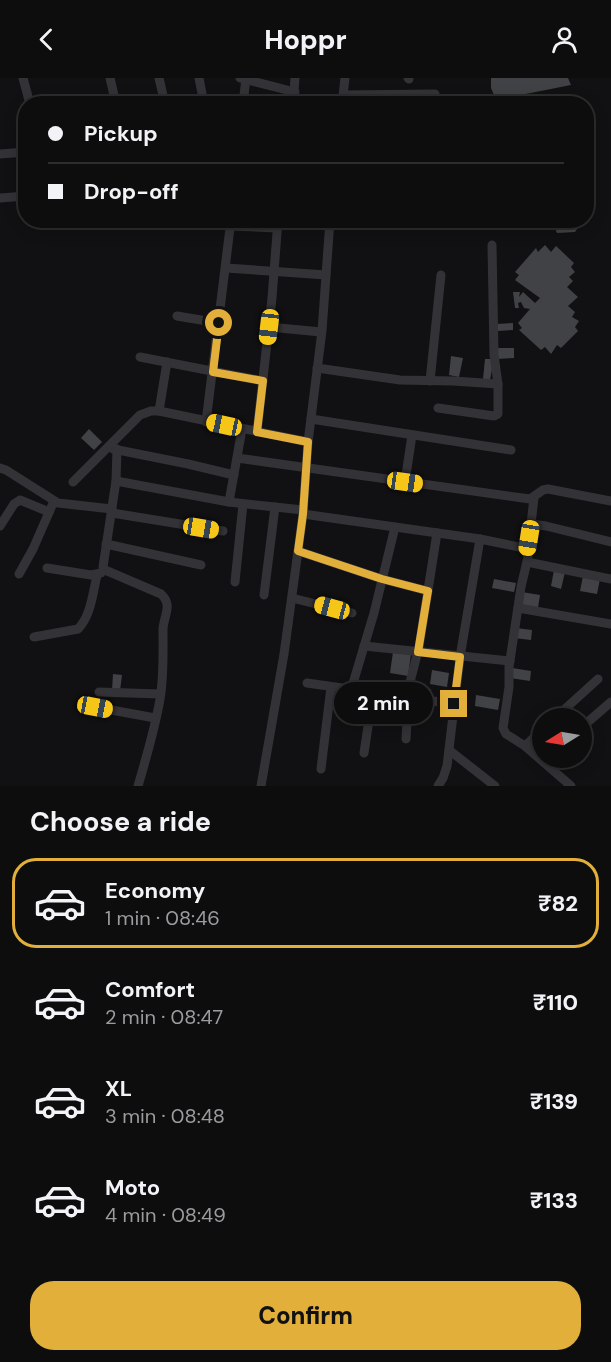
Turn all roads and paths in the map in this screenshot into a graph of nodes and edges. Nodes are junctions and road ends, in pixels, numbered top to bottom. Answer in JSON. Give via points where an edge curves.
{"nodes":[{"id":1,"x":23,"y":78,"type":"edge"},
{"id":2,"x":110,"y":78,"type":"edge"},
{"id":3,"x":159,"y":78,"type":"edge"},
{"id":4,"x":199,"y":78,"type":"edge"},
{"id":5,"x":295,"y":78,"type":"edge"},
{"id":6,"x":345,"y":78,"type":"edge"},
{"id":7,"x":244,"y":79,"type":"edge"},
{"id":8,"x":295,"y":92,"type":"junction"},
{"id":9,"x":435,"y":94,"type":"dead end"},
{"id":10,"x":28,"y":96,"type":"edge"},
{"id":11,"x":114,"y":96,"type":"edge"},
{"id":12,"x":163,"y":96,"type":"edge"},
{"id":13,"x":202,"y":96,"type":"edge"},
{"id":14,"x":243,"y":96,"type":"edge"},
{"id":15,"x":294,"y":96,"type":"edge"},
{"id":16,"x":343,"y":96,"type":"edge"},
{"id":17,"x":398,"y":96,"type":"edge"},
{"id":18,"x":18,"y":153,"type":"edge"},
{"id":19,"x":0,"y":154,"type":"edge"},
{"id":20,"x":18,"y":197,"type":"edge"},
{"id":21,"x":0,"y":198,"type":"edge"},
{"id":22,"x":230,"y":228,"type":"edge"},
{"id":23,"x":277,"y":228,"type":"edge"},
{"id":24,"x":329,"y":228,"type":"edge"},
{"id":25,"x":492,"y":245,"type":"dead end"},
{"id":26,"x":226,"y":268,"type":"junction"},
{"id":27,"x":274,"y":271,"type":"junction"},
{"id":28,"x":326,"y":275,"type":"junction"},
{"id":29,"x":441,"y":275,"type":"dead end"},
{"id":30,"x":177,"y":316,"type":"dead end"},
{"id":31,"x":219,"y":323,"type":"junction"},
{"id":32,"x":269,"y":327,"type":"junction"},
{"id":33,"x":321,"y":332,"type":"junction"},
{"id":34,"x":140,"y":357,"type":"dead end"},
{"id":35,"x":167,"y":362,"type":"junction"},
{"id":36,"x":317,"y":368,"type":"junction"},
{"id":37,"x":213,"y":372,"type":"junction"},
{"id":38,"x":263,"y":381,"type":"junction"},
{"id":39,"x":430,"y":381,"type":"junction"},
{"id":40,"x":498,"y":384,"type":"junction"},
{"id":41,"x":438,"y":408,"type":"dead end"},
{"id":42,"x":159,"y":411,"type":"junction"},
{"id":43,"x":311,"y":419,"type":"junction"},
{"id":44,"x":206,"y":422,"type":"junction"},
{"id":45,"x":242,"y":429,"type":"junction"},
{"id":46,"x":257,"y":432,"type":"junction"},
{"id":47,"x":412,"y":435,"type":"junction"},
{"id":48,"x":308,"y":442,"type":"junction"},
{"id":49,"x":113,"y":448,"type":"junction"},
{"id":50,"x":511,"y":450,"type":"dead end"},
{"id":51,"x":237,"y":458,"type":"junction"},
{"id":52,"x":0,"y":468,"type":"edge"},
{"id":53,"x":306,"y":468,"type":"junction"},
{"id":54,"x":234,"y":475,"type":"junction"},
{"id":55,"x":116,"y":481,"type":"junction"},
{"id":56,"x":73,"y":482,"type":"dead end"},
{"id":57,"x":405,"y":482,"type":"junction"},
{"id":58,"x":534,"y":498,"type":"junction"},
{"id":59,"x":54,"y":501,"type":"junction"},
{"id":60,"x":611,"y":501,"type":"edge"},
{"id":61,"x":230,"y":502,"type":"junction"},
{"id":62,"x":243,"y":504,"type":"junction"},
{"id":63,"x":275,"y":507,"type":"junction"},
{"id":64,"x":5,"y":510,"type":"edge"},
{"id":65,"x":112,"y":511,"type":"junction"},
{"id":66,"x":49,"y":512,"type":"junction"},
{"id":67,"x":303,"y":512,"type":"junction"},
{"id":68,"x":531,"y":524,"type":"junction"},
{"id":69,"x":0,"y":526,"type":"edge"},
{"id":70,"x":395,"y":526,"type":"junction"},
{"id":71,"x":223,"y":531,"type":"dead end"},
{"id":72,"x":437,"y":533,"type":"junction"},
{"id":73,"x":480,"y":539,"type":"junction"},
{"id":74,"x":611,"y":542,"type":"edge"},
{"id":75,"x":106,"y":544,"type":"junction"},
{"id":76,"x":298,"y":551,"type":"junction"},
{"id":77,"x":527,"y":557,"type":"junction"},
{"id":78,"x":201,"y":565,"type":"dead end"},
{"id":79,"x":47,"y":568,"type":"dead end"},
{"id":80,"x":101,"y":572,"type":"junction"},
{"id":81,"x":19,"y":574,"type":"dead end"},
{"id":82,"x":382,"y":579,"type":"junction"},
{"id":83,"x":611,"y":579,"type":"edge"},
{"id":84,"x":235,"y":582,"type":"dead end"},
{"id":85,"x":428,"y":591,"type":"junction"},
{"id":86,"x":264,"y":595,"type":"dead end"},
{"id":87,"x":292,"y":598,"type":"junction"},
{"id":88,"x":518,"y":608,"type":"junction"},
{"id":89,"x":352,"y":613,"type":"dead end"},
{"id":90,"x":611,"y":624,"type":"edge"},
{"id":91,"x":34,"y":636,"type":"dead end"},
{"id":92,"x":364,"y":646,"type":"junction"},
{"id":93,"x":418,"y":652,"type":"junction"},
{"id":94,"x":460,"y":657,"type":"junction"},
{"id":95,"x":510,"y":661,"type":"junction"},
{"id":96,"x":598,"y":679,"type":"dead end"},
{"id":97,"x":307,"y":683,"type":"dead end"},
{"id":98,"x":331,"y":687,"type":"junction"},
{"id":99,"x":351,"y":690,"type":"junction"},
{"id":100,"x":99,"y":692,"type":"dead end"},
{"id":101,"x":373,"y":693,"type":"junction"},
{"id":102,"x":160,"y":694,"type":"junction"},
{"id":103,"x":408,"y":698,"type":"junction"},
{"id":104,"x":611,"y":702,"type":"edge"},
{"id":105,"x":454,"y":704,"type":"junction"},
{"id":106,"x":95,"y":707,"type":"dead end"},
{"id":107,"x":566,"y":708,"type":"edge"},
{"id":108,"x":155,"y":718,"type":"junction"},
{"id":109,"x":592,"y":718,"type":"edge"},
{"id":110,"x":406,"y":739,"type":"dead end"},
{"id":111,"x":532,"y":740,"type":"edge"},
{"id":112,"x":525,"y":747,"type":"junction"},
{"id":113,"x":449,"y":750,"type":"junction"},
{"id":114,"x":532,"y":752,"type":"edge"},
{"id":115,"x":364,"y":753,"type":"dead end"},
{"id":116,"x":553,"y":768,"type":"edge"},
{"id":117,"x":321,"y":769,"type":"dead end"},
{"id":118,"x":138,"y":786,"type":"edge"},
{"id":119,"x":261,"y":786,"type":"edge"},
{"id":120,"x":438,"y":786,"type":"edge"},
{"id":121,"x":495,"y":786,"type":"edge"},
{"id":122,"x":571,"y":786,"type":"edge"}],
"edges":[{"from":1,"to":10,"type":"street"},
{"from":2,"to":11,"type":"street"},
{"from":3,"to":12,"type":"street"},
{"from":4,"to":13,"type":"street"},
{"from":5,"to":8,"type":"street"},
{"from":6,"to":16,"type":"street"},
{"from":7,"to":8,"type":"street"},
{"from":7,"to":14,"type":"street"},
{"from":8,"to":15,"type":"street"},
{"from":9,"to":17,"type":"street"},
{"from":18,"to":19,"type":"street"},
{"from":20,"to":21,"type":"street"},
{"from":22,"to":26,"type":"street"},
{"from":23,"to":27,"type":"street"},
{"from":24,"to":28,"type":"street"},
{"from":25,"to":40,"type":"street"},
{"from":26,"to":27,"type":"street"},
{"from":26,"to":31,"type":"street"},
{"from":27,"to":28,"type":"street"},
{"from":27,"to":32,"type":"street"},
{"from":28,"to":33,"type":"street"},
{"from":29,"to":39,"type":"street"},
{"from":30,"to":31,"type":"street"},
{"from":31,"to":37,"type":"street"},
{"from":32,"to":33,"type":"street"},
{"from":32,"to":38,"type":"street"},
{"from":33,"to":36,"type":"street"},
{"from":34,"to":35,"type":"street"},
{"from":35,"to":37,"type":"street"},
{"from":35,"to":42,"type":"street"},
{"from":36,"to":39,"type":"street"},
{"from":36,"to":43,"type":"street"},
{"from":37,"to":38,"type":"street"},
{"from":37,"to":44,"type":"street"},
{"from":38,"to":46,"type":"street"},
{"from":39,"to":40,"type":"street"},
{"from":40,"to":41,"type":"street","via":[[498,414],[494,416]]},
{"from":42,"to":44,"type":"street"},
{"from":42,"to":49,"type":"street","via":[[140,415]]},
{"from":43,"to":47,"type":"street"},
{"from":43,"to":48,"type":"street"},
{"from":44,"to":45,"type":"street"},
{"from":45,"to":46,"type":"street"},
{"from":45,"to":51,"type":"street"},
{"from":46,"to":48,"type":"street"},
{"from":47,"to":50,"type":"street"},
{"from":47,"to":57,"type":"street"},
{"from":48,"to":53,"type":"street"},
{"from":49,"to":54,"type":"street"},
{"from":49,"to":55,"type":"street"},
{"from":49,"to":56,"type":"street"},
{"from":51,"to":53,"type":"street"},
{"from":51,"to":54,"type":"street"},
{"from":52,"to":59,"type":"street"},
{"from":53,"to":57,"type":"street"},
{"from":53,"to":67,"type":"street"},
{"from":54,"to":61,"type":"street"},
{"from":55,"to":61,"type":"street"},
{"from":55,"to":65,"type":"street"},
{"from":57,"to":58,"type":"street"},
{"from":58,"to":60,"type":"street","via":[[548,489]]},
{"from":58,"to":68,"type":"street"},
{"from":59,"to":65,"type":"street"},
{"from":59,"to":66,"type":"street"},
{"from":61,"to":62,"type":"street"},
{"from":62,"to":63,"type":"street"},
{"from":62,"to":84,"type":"street"},
{"from":63,"to":67,"type":"street"},
{"from":63,"to":86,"type":"street"},
{"from":64,"to":66,"type":"street","via":[[20,500]]},
{"from":64,"to":69,"type":"street"},
{"from":65,"to":71,"type":"street"},
{"from":65,"to":75,"type":"street"},
{"from":66,"to":81,"type":"street"},
{"from":67,"to":70,"type":"street"},
{"from":67,"to":76,"type":"street"},
{"from":68,"to":74,"type":"street"},
{"from":68,"to":77,"type":"street"},
{"from":70,"to":72,"type":"street"},
{"from":70,"to":82,"type":"street"},
{"from":72,"to":73,"type":"street"},
{"from":72,"to":85,"type":"street"},
{"from":73,"to":77,"type":"street","via":[[524,548]]},
{"from":73,"to":94,"type":"street"},
{"from":75,"to":78,"type":"street"},
{"from":75,"to":80,"type":"street"},
{"from":76,"to":82,"type":"street"},
{"from":76,"to":87,"type":"street"},
{"from":77,"to":83,"type":"street"},
{"from":77,"to":88,"type":"street"},
{"from":79,"to":80,"type":"street","via":[[91,575]]},
{"from":80,"to":91,"type":"street","via":[[81,627]]},
{"from":80,"to":102,"type":"street","via":[[161,594],[167,601]]},
{"from":82,"to":85,"type":"street"},
{"from":82,"to":92,"type":"street"},
{"from":85,"to":93,"type":"street"},
{"from":87,"to":89,"type":"street"},
{"from":87,"to":119,"type":"street"},
{"from":88,"to":90,"type":"street"},
{"from":88,"to":95,"type":"street"},
{"from":92,"to":93,"type":"street"},
{"from":92,"to":99,"type":"street"},
{"from":93,"to":94,"type":"street"},
{"from":93,"to":103,"type":"street"},
{"from":94,"to":95,"type":"street"},
{"from":94,"to":105,"type":"street"},
{"from":95,"to":112,"type":"street","via":[[504,728],[506,734]]},
{"from":96,"to":107,"type":"street"},
{"from":97,"to":98,"type":"street"},
{"from":98,"to":99,"type":"street"},
{"from":98,"to":117,"type":"street"},
{"from":99,"to":101,"type":"street"},
{"from":100,"to":102,"type":"street"},
{"from":101,"to":103,"type":"street"},
{"from":101,"to":115,"type":"street"},
{"from":102,"to":108,"type":"street"},
{"from":103,"to":105,"type":"street"},
{"from":103,"to":110,"type":"street"},
{"from":104,"to":109,"type":"street"},
{"from":105,"to":113,"type":"street"},
{"from":106,"to":108,"type":"street"},
{"from":108,"to":118,"type":"street"},
{"from":111,"to":112,"type":"street"},
{"from":112,"to":114,"type":"street"},
{"from":113,"to":120,"type":"street"},
{"from":113,"to":121,"type":"street"},
{"from":116,"to":122,"type":"street"}]}
